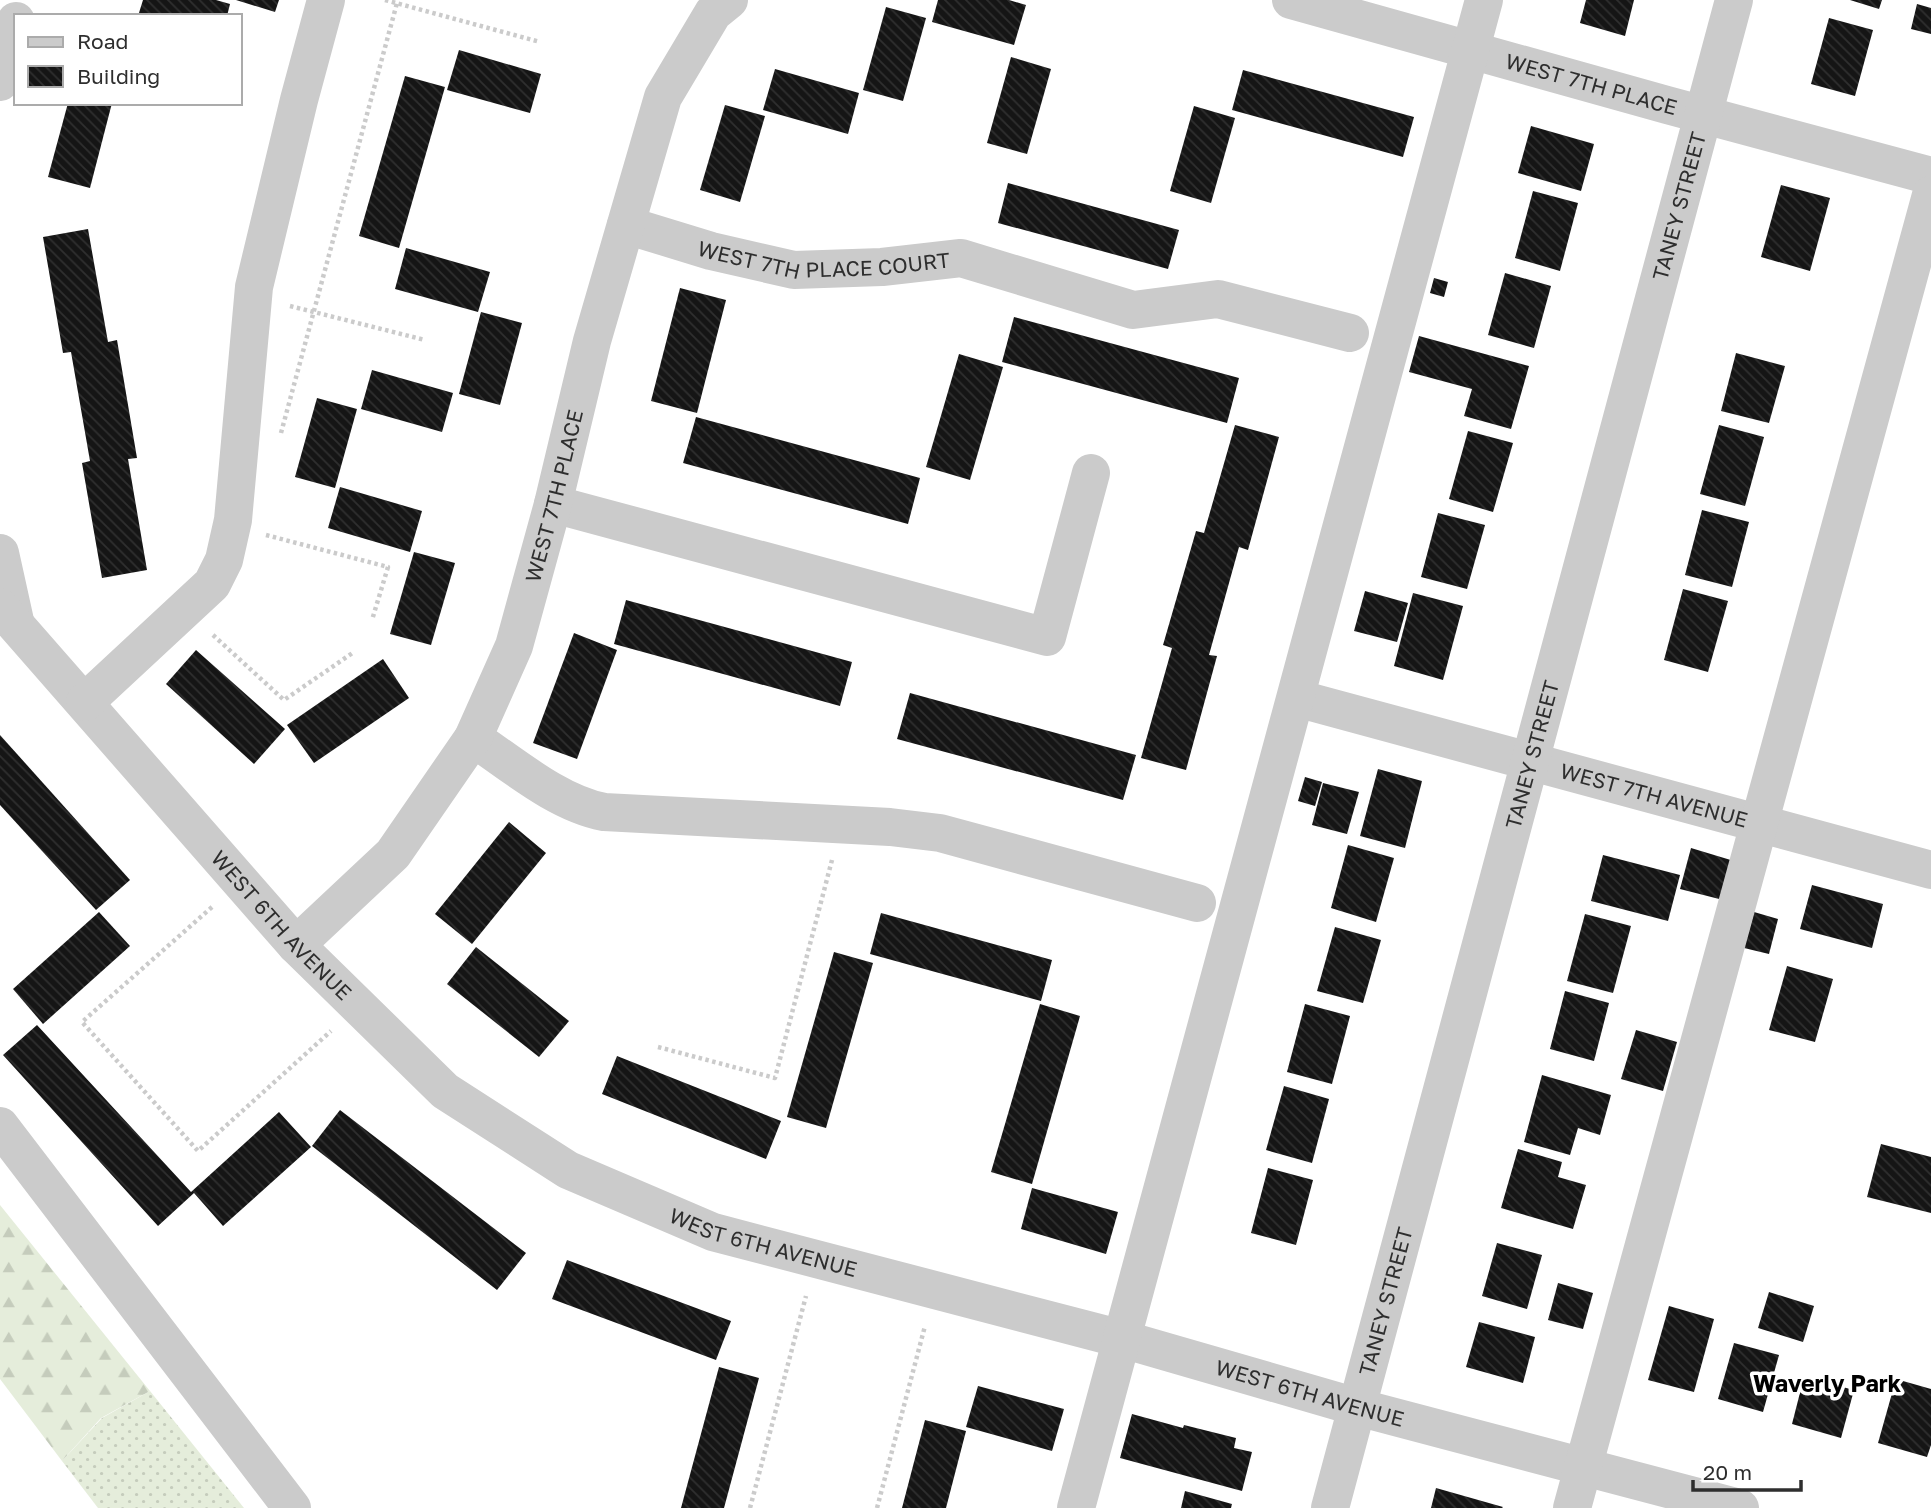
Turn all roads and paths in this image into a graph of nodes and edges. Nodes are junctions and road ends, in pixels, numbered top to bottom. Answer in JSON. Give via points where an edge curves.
{"nodes":[{"id":1,"x":326,"y":0,"type":"edge"},
{"id":2,"x":384,"y":0,"type":"edge"},
{"id":3,"x":729,"y":0,"type":"edge"},
{"id":4,"x":1291,"y":0,"type":"edge"},
{"id":5,"x":1485,"y":0,"type":"edge"},
{"id":6,"x":1734,"y":0,"type":"edge"},
{"id":7,"x":397,"y":4,"type":"junction"},
{"id":8,"x":14,"y":29,"type":"edge"},
{"id":9,"x":540,"y":42,"type":"dead end"},
{"id":10,"x":1471,"y":50,"type":"junction"},
{"id":11,"x":0,"y":82,"type":"edge"},
{"id":12,"x":1703,"y":115,"type":"junction"},
{"id":13,"x":1931,"y":176,"type":"edge"},
{"id":14,"x":1931,"y":195,"type":"edge"},
{"id":15,"x":626,"y":225,"type":"junction"},
{"id":16,"x":254,"y":297,"type":"junction"},
{"id":17,"x":314,"y":312,"type":"junction"},
{"id":18,"x":1350,"y":333,"type":"dead end"},
{"id":19,"x":425,"y":340,"type":"dead end"},
{"id":20,"x":279,"y":439,"type":"dead end"},
{"id":21,"x":1091,"y":473,"type":"dead end"},
{"id":22,"x":553,"y":504,"type":"junction"},
{"id":23,"x":232,"y":526,"type":"junction"},
{"id":24,"x":0,"y":553,"type":"edge"},
{"id":25,"x":185,"y":609,"type":"junction"},
{"id":26,"x":7,"y":614,"type":"edge"},
{"id":27,"x":372,"y":620,"type":"dead end"},
{"id":28,"x":354,"y":652,"type":"dead end"},
{"id":29,"x":1296,"y":698,"type":"junction"},
{"id":30,"x":85,"y":702,"type":"junction"},
{"id":31,"x":473,"y":738,"type":"junction"},
{"id":32,"x":1530,"y":762,"type":"junction"},
{"id":33,"x":1759,"y":824,"type":"junction"},
{"id":34,"x":842,"y":826,"type":"junction"},
{"id":35,"x":1931,"y":870,"type":"edge"},
{"id":36,"x":219,"y":901,"type":"dead end"},
{"id":37,"x":1198,"y":903,"type":"dead end"},
{"id":38,"x":296,"y":945,"type":"junction"},
{"id":39,"x":334,"y":1028,"type":"dead end"},
{"id":40,"x":658,"y":1047,"type":"dead end"},
{"id":41,"x":0,"y":1126,"type":"edge"},
{"id":42,"x":809,"y":1286,"type":"dead end"},
{"id":43,"x":927,"y":1318,"type":"dead end"},
{"id":44,"x":1122,"y":1339,"type":"junction"},
{"id":45,"x":1357,"y":1407,"type":"junction"},
{"id":46,"x":1583,"y":1466,"type":"junction"},
{"id":47,"x":292,"y":1508,"type":"edge"},
{"id":48,"x":750,"y":1508,"type":"edge"},
{"id":49,"x":877,"y":1508,"type":"edge"},
{"id":50,"x":1076,"y":1508,"type":"edge"},
{"id":51,"x":1330,"y":1508,"type":"edge"},
{"id":52,"x":1572,"y":1508,"type":"edge"},
{"id":53,"x":1740,"y":1508,"type":"edge"}],
"edges":[{"from":1,"to":16,"type":"street"},
{"from":2,"to":7,"type":"path"},
{"from":3,"to":15,"type":"street","name":"WEST 7TH PLACE","via":[[713,13],[663,97]]},
{"from":4,"to":10,"type":"street","name":"WEST 7TH PLACE"},
{"from":5,"to":10,"type":"street"},
{"from":6,"to":12,"type":"street","name":"TANEY STREET"},
{"from":7,"to":9,"type":"path"},
{"from":7,"to":17,"type":"path"},
{"from":8,"to":11,"type":"street"},
{"from":10,"to":12,"type":"street","name":"WEST 7TH PLACE"},
{"from":10,"to":29,"type":"street"},
{"from":12,"to":13,"type":"street","name":"WEST 7TH PLACE"},
{"from":12,"to":32,"type":"street","name":"TANEY STREET"},
{"from":14,"to":33,"type":"street"},
{"from":15,"to":18,"type":"street","name":"WEST 7TH PLACE COURT","via":[[794,270],[961,258],[1133,310],[1218,299]]},
{"from":15,"to":22,"type":"street","name":"WEST 7TH PLACE","via":[[592,341]]},
{"from":16,"to":17,"type":"path"},
{"from":16,"to":23,"type":"street"},
{"from":17,"to":19,"type":"path"},
{"from":17,"to":20,"type":"path"},
{"from":21,"to":22,"type":"street","via":[[1047,636]]},
{"from":22,"to":31,"type":"street","name":"WEST 7TH PLACE","via":[[514,646]]},
{"from":23,"to":25,"type":"street","via":[[224,560],[212,584]]},
{"from":23,"to":27,"type":"path","via":[[388,567]]},
{"from":24,"to":26,"type":"street"},
{"from":25,"to":28,"type":"path","via":[[284,701]]},
{"from":25,"to":30,"type":"street"},
{"from":26,"to":30,"type":"street","name":"WEST 6TH AVENUE"},
{"from":29,"to":32,"type":"street","name":"WEST 7TH AVENUE"},
{"from":29,"to":44,"type":"street"},
{"from":30,"to":38,"type":"street","name":"WEST 6TH AVENUE"},
{"from":31,"to":34,"type":"street","via":[[590,810]]},
{"from":31,"to":38,"type":"street","name":"WEST 7TH PLACE","via":[[393,854]]},
{"from":32,"to":33,"type":"street","name":"WEST 7TH AVENUE"},
{"from":32,"to":45,"type":"street","name":"TANEY STREET"},
{"from":33,"to":35,"type":"street","name":"WEST 7TH AVENUE"},
{"from":33,"to":46,"type":"street"},
{"from":34,"to":37,"type":"street","via":[[940,833]]},
{"from":34,"to":40,"type":"path","via":[[775,1078]]},
{"from":36,"to":39,"type":"path","via":[[82,1022],[198,1151]]},
{"from":38,"to":44,"type":"street","name":"WEST 6TH AVENUE","via":[[445,1091],[568,1170],[713,1232]]},
{"from":41,"to":47,"type":"street"},
{"from":42,"to":48,"type":"path"},
{"from":43,"to":49,"type":"path"},
{"from":44,"to":45,"type":"street","name":"WEST 6TH AVENUE"},
{"from":44,"to":50,"type":"street"},
{"from":45,"to":46,"type":"street","name":"WEST 6TH AVENUE"},
{"from":45,"to":51,"type":"street","name":"TANEY STREET"},
{"from":46,"to":52,"type":"street"},
{"from":46,"to":53,"type":"street","name":"WEST 6TH AVENUE"}]}
